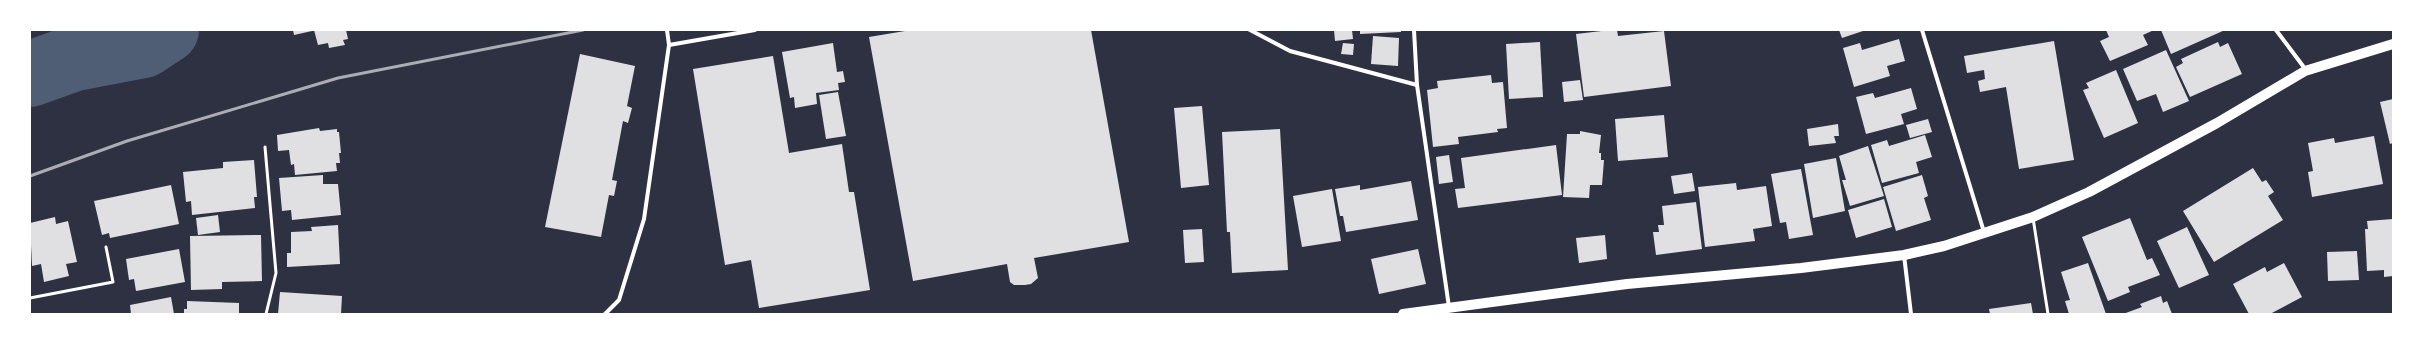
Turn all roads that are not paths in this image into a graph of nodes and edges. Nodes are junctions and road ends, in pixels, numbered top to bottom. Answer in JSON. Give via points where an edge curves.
{"nodes":[{"id":1,"x":667,"y":30,"type":"edge"},
{"id":2,"x":755,"y":30,"type":"edge"},
{"id":3,"x":1250,"y":30,"type":"edge"},
{"id":4,"x":1414,"y":30,"type":"edge"},
{"id":5,"x":1922,"y":30,"type":"edge"},
{"id":6,"x":2276,"y":30,"type":"edge"},
{"id":7,"x":2393,"y":44,"type":"edge"},
{"id":8,"x":669,"y":45,"type":"junction"},
{"id":9,"x":2307,"y":70,"type":"junction"},
{"id":10,"x":1417,"y":85,"type":"junction"},
{"id":11,"x":265,"y":147,"type":"dead end"},
{"id":12,"x":2033,"y":217,"type":"junction"},
{"id":13,"x":1984,"y":234,"type":"junction"},
{"id":14,"x":106,"y":247,"type":"dead end"},
{"id":15,"x":1904,"y":255,"type":"junction"},
{"id":16,"x":30,"y":298,"type":"edge"},
{"id":17,"x":1449,"y":307,"type":"junction"},
{"id":18,"x":266,"y":314,"type":"edge"},
{"id":19,"x":605,"y":314,"type":"edge"},
{"id":20,"x":1403,"y":314,"type":"edge"},
{"id":21,"x":1911,"y":314,"type":"edge"},
{"id":22,"x":2048,"y":314,"type":"edge"}],
"edges":[{"from":1,"to":8,"type":"street"},
{"from":2,"to":8,"type":"street"},
{"from":3,"to":10,"type":"street","via":[[1290,51]]},
{"from":4,"to":10,"type":"street"},
{"from":5,"to":13,"type":"street"},
{"from":6,"to":9,"type":"street"},
{"from":7,"to":9,"type":"main road"},
{"from":8,"to":19,"type":"street","via":[[644,219],[618,300]]},
{"from":9,"to":12,"type":"main road","via":[[2140,166]]},
{"from":10,"to":17,"type":"street"},
{"from":11,"to":18,"type":"lane","via":[[276,273]]},
{"from":12,"to":13,"type":"main road"},
{"from":12,"to":22,"type":"lane"},
{"from":13,"to":15,"type":"main road"},
{"from":14,"to":16,"type":"lane","via":[[113,282]]},
{"from":15,"to":17,"type":"main road","via":[[1801,268],[1627,284]]},
{"from":15,"to":21,"type":"street"},
{"from":17,"to":20,"type":"main road"}]}
